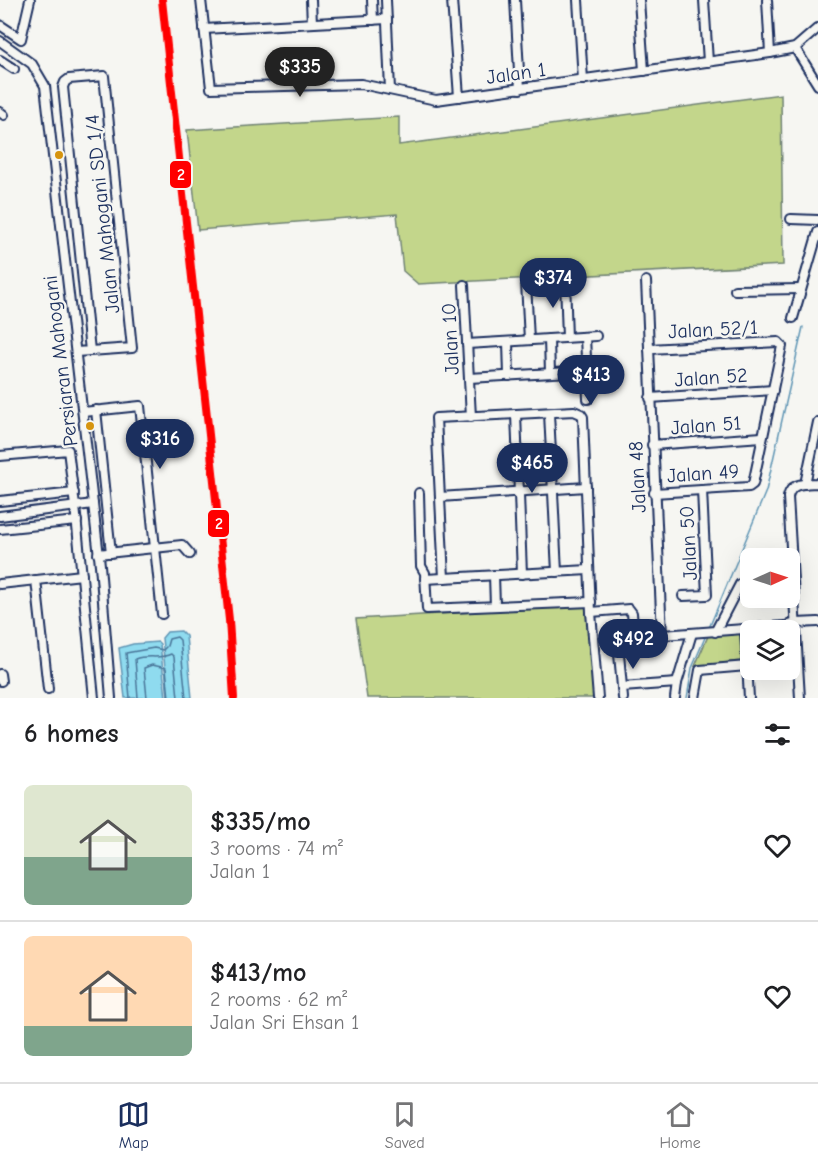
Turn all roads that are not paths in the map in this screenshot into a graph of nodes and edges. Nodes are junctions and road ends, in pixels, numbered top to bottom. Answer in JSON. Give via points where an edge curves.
{"nodes":[{"id":1,"x":30,"y":0,"type":"edge"},
{"id":2,"x":201,"y":0,"type":"edge"},
{"id":3,"x":311,"y":0,"type":"edge"},
{"id":4,"x":372,"y":0,"type":"edge"},
{"id":5,"x":386,"y":0,"type":"edge"},
{"id":6,"x":452,"y":0,"type":"edge"},
{"id":7,"x":514,"y":0,"type":"edge"},
{"id":8,"x":578,"y":0,"type":"edge"},
{"id":9,"x":639,"y":0,"type":"edge"},
{"id":10,"x":704,"y":0,"type":"edge"},
{"id":11,"x":766,"y":0,"type":"edge"},
{"id":12,"x":387,"y":19,"type":"junction"},
{"id":13,"x":373,"y":20,"type":"junction"},
{"id":14,"x":312,"y":23,"type":"junction"},
{"id":15,"x":0,"y":25,"type":"edge"},
{"id":16,"x":818,"y":28,"type":"edge"},
{"id":17,"x":204,"y":29,"type":"junction"},
{"id":18,"x":0,"y":41,"type":"edge"},
{"id":19,"x":795,"y":48,"type":"junction"},
{"id":20,"x":770,"y":53,"type":"junction"},
{"id":21,"x":0,"y":60,"type":"edge"},
{"id":22,"x":708,"y":62,"type":"junction"},
{"id":23,"x":14,"y":69,"type":"dead end"},
{"id":24,"x":644,"y":71,"type":"junction"},
{"id":25,"x":583,"y":80,"type":"junction"},
{"id":26,"x":818,"y":85,"type":"edge"},
{"id":27,"x":520,"y":89,"type":"junction"},
{"id":28,"x":390,"y":90,"type":"junction"},
{"id":29,"x":459,"y":98,"type":"junction"},
{"id":30,"x":791,"y":219,"type":"dead end"},
{"id":31,"x":818,"y":220,"type":"edge"},
{"id":32,"x":818,"y":232,"type":"edge"},
{"id":33,"x":565,"y":279,"type":"dead end"},
{"id":34,"x":646,"y":281,"type":"dead end"},
{"id":35,"x":526,"y":282,"type":"dead end"},
{"id":36,"x":464,"y":285,"type":"dead end"},
{"id":37,"x":801,"y":289,"type":"junction"},
{"id":38,"x":735,"y":290,"type":"dead end"},
{"id":39,"x":793,"y":318,"type":"dead end"},
{"id":40,"x":596,"y":336,"type":"dead end"},
{"id":41,"x":585,"y":337,"type":"junction"},
{"id":42,"x":567,"y":338,"type":"junction"},
{"id":43,"x":549,"y":339,"type":"junction"},
{"id":44,"x":530,"y":340,"type":"junction"},
{"id":45,"x":508,"y":342,"type":"junction"},
{"id":46,"x":467,"y":344,"type":"junction"},
{"id":47,"x":649,"y":349,"type":"junction"},
{"id":48,"x":90,"y":351,"type":"junction"},
{"id":49,"x":76,"y":352,"type":"junction"},
{"id":50,"x":587,"y":371,"type":"junction"},
{"id":51,"x":550,"y":373,"type":"junction"},
{"id":52,"x":509,"y":376,"type":"junction"},
{"id":53,"x":469,"y":378,"type":"junction"},
{"id":54,"x":773,"y":390,"type":"junction"},
{"id":55,"x":650,"y":398,"type":"junction"},
{"id":56,"x":588,"y":399,"type":"dead end"},
{"id":57,"x":96,"y":410,"type":"junction"},
{"id":58,"x":83,"y":412,"type":"junction"},
{"id":59,"x":549,"y":413,"type":"junction"},
{"id":60,"x":516,"y":414,"type":"junction"},
{"id":61,"x":472,"y":416,"type":"junction"},
{"id":62,"x":818,"y":422,"type":"edge"},
{"id":63,"x":762,"y":437,"type":"junction"},
{"id":64,"x":652,"y":445,"type":"junction"},
{"id":65,"x":0,"y":456,"type":"edge"},
{"id":66,"x":818,"y":483,"type":"edge"},
{"id":67,"x":805,"y":484,"type":"junction"},
{"id":68,"x":586,"y":487,"type":"junction"},
{"id":69,"x":553,"y":489,"type":"junction"},
{"id":70,"x":702,"y":490,"type":"junction"},
{"id":71,"x":519,"y":491,"type":"junction"},
{"id":72,"x":74,"y":493,"type":"junction"},
{"id":73,"x":419,"y":493,"type":"dead end"},
{"id":74,"x":654,"y":493,"type":"junction"},
{"id":75,"x":440,"y":497,"type":"junction"},
{"id":76,"x":0,"y":501,"type":"edge"},
{"id":77,"x":93,"y":504,"type":"junction"},
{"id":78,"x":75,"y":506,"type":"junction"},
{"id":79,"x":0,"y":516,"type":"edge"},
{"id":80,"x":77,"y":521,"type":"junction"},
{"id":81,"x":0,"y":530,"type":"edge"},
{"id":82,"x":155,"y":548,"type":"junction"},
{"id":83,"x":790,"y":548,"type":"edge"},
{"id":84,"x":111,"y":553,"type":"junction"},
{"id":85,"x":99,"y":554,"type":"junction"},
{"id":86,"x":190,"y":554,"type":"dead end"},
{"id":87,"x":590,"y":570,"type":"junction"},
{"id":88,"x":557,"y":572,"type":"junction"},
{"id":89,"x":522,"y":574,"type":"junction"},
{"id":90,"x":82,"y":575,"type":"junction"},
{"id":91,"x":494,"y":575,"type":"junction"},
{"id":92,"x":444,"y":578,"type":"junction"},
{"id":93,"x":425,"y":579,"type":"junction"},
{"id":94,"x":36,"y":580,"type":"junction"},
{"id":95,"x":0,"y":584,"type":"edge"},
{"id":96,"x":740,"y":584,"type":"edge"},
{"id":97,"x":683,"y":596,"type":"dead end"},
{"id":98,"x":591,"y":602,"type":"junction"},
{"id":99,"x":495,"y":606,"type":"junction"},
{"id":100,"x":591,"y":612,"type":"junction"},
{"id":101,"x":162,"y":614,"type":"dead end"},
{"id":102,"x":818,"y":622,"type":"edge"},
{"id":103,"x":800,"y":623,"type":"edge"},
{"id":104,"x":740,"y":629,"type":"edge"},
{"id":105,"x":714,"y":632,"type":"junction"},
{"id":106,"x":694,"y":633,"type":"junction"},
{"id":107,"x":662,"y":635,"type":"junction"},
{"id":108,"x":634,"y":637,"type":"junction"},
{"id":109,"x":740,"y":667,"type":"edge"},
{"id":110,"x":747,"y":680,"type":"edge"},
{"id":111,"x":799,"y":680,"type":"edge"},
{"id":112,"x":677,"y":683,"type":"junction"},
{"id":113,"x":622,"y":687,"type":"junction"},
{"id":114,"x":48,"y":689,"type":"dead end"},
{"id":115,"x":94,"y":698,"type":"edge"},
{"id":116,"x":111,"y":698,"type":"edge"},
{"id":117,"x":598,"y":698,"type":"edge"},
{"id":118,"x":622,"y":698,"type":"edge"},
{"id":119,"x":675,"y":698,"type":"edge"},
{"id":120,"x":695,"y":698,"type":"edge"},
{"id":121,"x":748,"y":698,"type":"edge"},
{"id":122,"x":800,"y":698,"type":"edge"}],
"edges":[{"from":1,"to":15,"type":"street","via":[[21,39]]},
{"from":2,"to":17,"type":"street"},
{"from":3,"to":14,"type":"street"},
{"from":4,"to":13,"type":"street"},
{"from":5,"to":12,"type":"street"},
{"from":6,"to":29,"type":"street"},
{"from":7,"to":27,"type":"street"},
{"from":8,"to":25,"type":"street"},
{"from":9,"to":24,"type":"street"},
{"from":10,"to":22,"type":"street"},
{"from":11,"to":20,"type":"street"},
{"from":12,"to":13,"type":"street"},
{"from":12,"to":28,"type":"street"},
{"from":13,"to":14,"type":"street"},
{"from":14,"to":17,"type":"street"},
{"from":16,"to":19,"type":"street","name":"Jalan 1"},
{"from":17,"to":28,"type":"street","name":"Jalan 1","via":[[212,88],[360,84]]},
{"from":18,"to":49,"type":"street","name":"Persiaran Mahogani","via":[[32,64],[45,86]]},
{"from":19,"to":20,"type":"street","name":"Jalan 1"},
{"from":19,"to":26,"type":"street"},
{"from":20,"to":22,"type":"street","name":"Jalan 1"},
{"from":21,"to":23,"type":"street"},
{"from":22,"to":24,"type":"street","name":"Jalan 1"},
{"from":24,"to":25,"type":"street","name":"Jalan 1"},
{"from":25,"to":27,"type":"street","name":"Jalan 1"},
{"from":27,"to":29,"type":"street","name":"Jalan 1"},
{"from":28,"to":29,"type":"street","name":"Jalan 1","via":[[428,99]]},
{"from":30,"to":31,"type":"street"},
{"from":32,"to":37,"type":"street"},
{"from":33,"to":42,"type":"street"},
{"from":34,"to":47,"type":"street","name":"Jalan 48"},
{"from":35,"to":44,"type":"street"},
{"from":36,"to":46,"type":"street","name":"Jalan 10"},
{"from":37,"to":38,"type":"street"},
{"from":37,"to":39,"type":"street"},
{"from":40,"to":41,"type":"street"},
{"from":41,"to":42,"type":"street"},
{"from":41,"to":50,"type":"street"},
{"from":42,"to":43,"type":"street"},
{"from":43,"to":44,"type":"street"},
{"from":43,"to":51,"type":"street"},
{"from":44,"to":45,"type":"street"},
{"from":45,"to":46,"type":"street"},
{"from":45,"to":52,"type":"street"},
{"from":46,"to":53,"type":"street","name":"Jalan 10"},
{"from":47,"to":54,"type":"street","name":"Jalan 52/1","via":[[778,342],[782,346]]},
{"from":47,"to":55,"type":"street","name":"Jalan 48"},
{"from":48,"to":48,"type":"street","name":"Jalan Mahogani SD 1/4","via":[[63,87],[69,79],[104,76],[132,348]]},
{"from":48,"to":49,"type":"street"},
{"from":49,"to":58,"type":"street","name":"Persiaran Mahogani"},
{"from":50,"to":51,"type":"street"},
{"from":50,"to":56,"type":"street"},
{"from":51,"to":52,"type":"street"},
{"from":52,"to":53,"type":"street"},
{"from":53,"to":61,"type":"street","name":"Jalan 10"},
{"from":54,"to":55,"type":"street","name":"Jalan 52"},
{"from":54,"to":63,"type":"street"},
{"from":55,"to":64,"type":"street","name":"Jalan 48"},
{"from":57,"to":58,"type":"street"},
{"from":57,"to":82,"type":"street","via":[[140,406]]},
{"from":57,"to":84,"type":"street"},
{"from":58,"to":77,"type":"street","name":"Persiaran Mahogani"},
{"from":59,"to":60,"type":"street"},
{"from":59,"to":68,"type":"street","via":[[574,411],[583,417]]},
{"from":59,"to":69,"type":"street"},
{"from":60,"to":61,"type":"street"},
{"from":60,"to":71,"type":"street"},
{"from":61,"to":75,"type":"street","via":[[436,418]]},
{"from":62,"to":67,"type":"street"},
{"from":63,"to":64,"type":"street","name":"Jalan 51"},
{"from":63,"to":70,"type":"street","name":"Jalan 49","via":[[753,484]]},
{"from":64,"to":74,"type":"street","name":"Jalan 48"},
{"from":65,"to":72,"type":"street","via":[[68,450]]},
{"from":66,"to":67,"type":"street"},
{"from":67,"to":83,"type":"street","via":[[795,486],[789,493]]},
{"from":68,"to":69,"type":"street"},
{"from":68,"to":87,"type":"street"},
{"from":69,"to":71,"type":"street"},
{"from":69,"to":88,"type":"street"},
{"from":70,"to":74,"type":"street","name":"Jalan 49"},
{"from":70,"to":97,"type":"street","name":"Jalan 50","via":[[707,595]]},
{"from":71,"to":75,"type":"street"},
{"from":71,"to":89,"type":"street"},
{"from":72,"to":76,"type":"street"},
{"from":72,"to":78,"type":"street"},
{"from":73,"to":93,"type":"street"},
{"from":74,"to":107,"type":"street","name":"Jalan 48"},
{"from":75,"to":92,"type":"street"},
{"from":77,"to":78,"type":"street"},
{"from":77,"to":85,"type":"street","name":"Persiaran Mahogani"},
{"from":78,"to":79,"type":"street"},
{"from":78,"to":80,"type":"street"},
{"from":80,"to":81,"type":"street"},
{"from":80,"to":90,"type":"street"},
{"from":82,"to":84,"type":"street"},
{"from":82,"to":86,"type":"street","via":[[182,545]]},
{"from":82,"to":101,"type":"street"},
{"from":84,"to":85,"type":"street"},
{"from":85,"to":116,"type":"street","name":"Persiaran Mahogani"},
{"from":87,"to":88,"type":"street"},
{"from":87,"to":98,"type":"street"},
{"from":88,"to":89,"type":"street"},
{"from":89,"to":91,"type":"street"},
{"from":90,"to":94,"type":"street"},
{"from":90,"to":115,"type":"street"},
{"from":91,"to":92,"type":"street"},
{"from":91,"to":99,"type":"street"},
{"from":92,"to":93,"type":"street"},
{"from":93,"to":99,"type":"street","via":[[427,609]]},
{"from":94,"to":95,"type":"street"},
{"from":94,"to":114,"type":"street"},
{"from":96,"to":105,"type":"street"},
{"from":98,"to":99,"type":"street"},
{"from":98,"to":100,"type":"street"},
{"from":100,"to":108,"type":"street","via":[[629,609]]},
{"from":100,"to":117,"type":"street"},
{"from":102,"to":103,"type":"street"},
{"from":104,"to":105,"type":"street"},
{"from":105,"to":106,"type":"street"},
{"from":106,"to":107,"type":"street"},
{"from":106,"to":112,"type":"street"},
{"from":107,"to":108,"type":"street"},
{"from":108,"to":113,"type":"street","via":[[618,642]]},
{"from":109,"to":120,"type":"street","via":[[699,671]]},
{"from":110,"to":121,"type":"street"},
{"from":111,"to":122,"type":"street"},
{"from":112,"to":113,"type":"street"},
{"from":112,"to":119,"type":"street"},
{"from":113,"to":118,"type":"street"}]}
